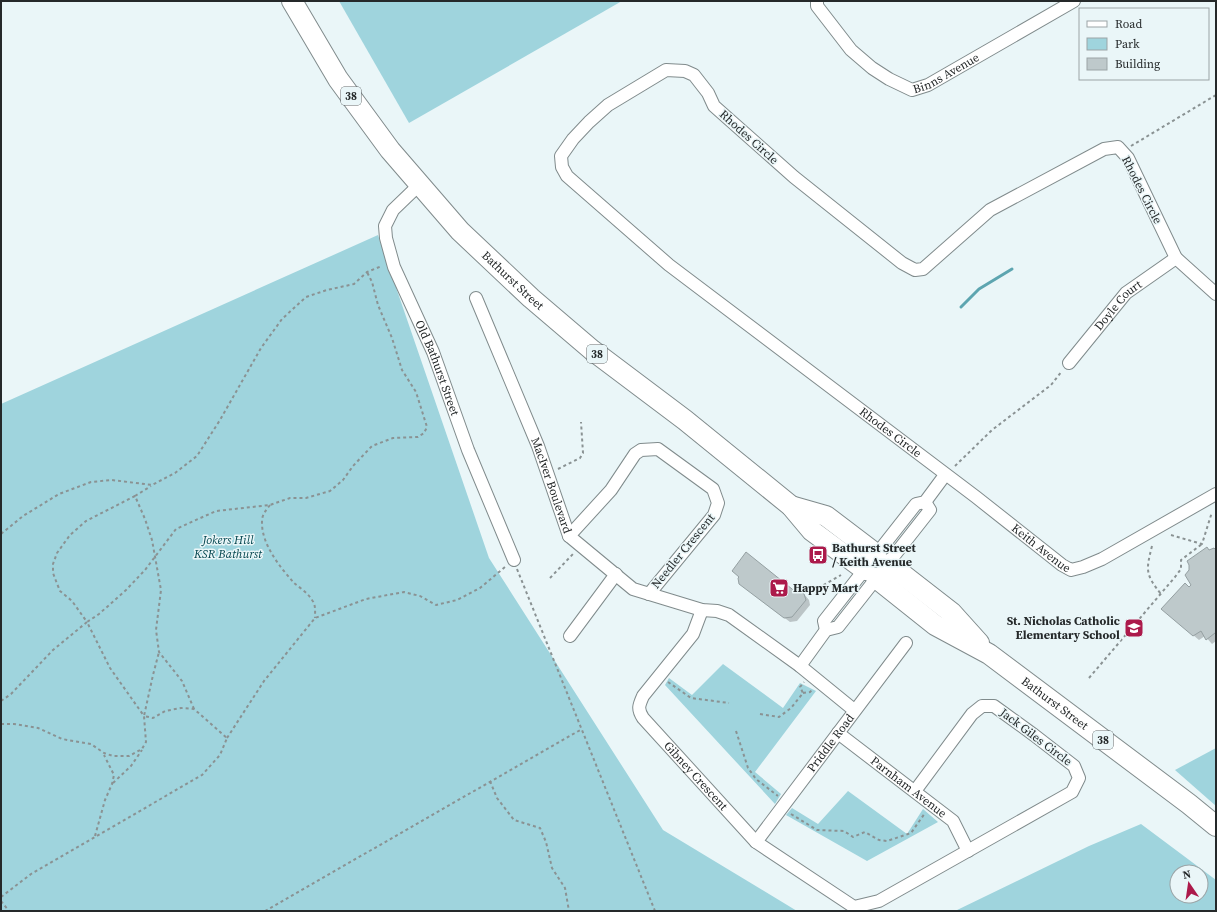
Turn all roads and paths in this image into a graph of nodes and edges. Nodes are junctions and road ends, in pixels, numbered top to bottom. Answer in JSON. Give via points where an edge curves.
{"nodes":[{"id":1,"x":292,"y":1,"type":"edge"},
{"id":2,"x":817,"y":1,"type":"edge"},
{"id":3,"x":1074,"y":1,"type":"edge"},
{"id":4,"x":1216,"y":95,"type":"edge"},
{"id":5,"x":1122,"y":152,"type":"junction"},
{"id":6,"x":419,"y":185,"type":"junction"},
{"id":7,"x":1176,"y":258,"type":"junction"},
{"id":8,"x":393,"y":262,"type":"junction"},
{"id":9,"x":367,"y":272,"type":"junction"},
{"id":10,"x":1216,"y":294,"type":"edge"},
{"id":11,"x":476,"y":298,"type":"dead end"},
{"id":12,"x":1069,"y":362,"type":"joint"},
{"id":13,"x":581,"y":422,"type":"dead end"},
{"id":14,"x":955,"y":466,"type":"dead end"},
{"id":15,"x":548,"y":474,"type":"junction"},
{"id":16,"x":945,"y":475,"type":"junction"},
{"id":17,"x":152,"y":485,"type":"junction"},
{"id":18,"x":1216,"y":494,"type":"edge"},
{"id":19,"x":135,"y":496,"type":"junction"},
{"id":20,"x":270,"y":505,"type":"junction"},
{"id":21,"x":1212,"y":512,"type":"dead end"},
{"id":22,"x":1,"y":534,"type":"edge"},
{"id":23,"x":1171,"y":534,"type":"dead end"},
{"id":24,"x":569,"y":536,"type":"junction"},
{"id":25,"x":1202,"y":544,"type":"junction"},
{"id":26,"x":582,"y":546,"type":"junction"},
{"id":27,"x":1152,"y":546,"type":"dead end"},
{"id":28,"x":155,"y":557,"type":"junction"},
{"id":29,"x":514,"y":560,"type":"junction"},
{"id":30,"x":876,"y":567,"type":"junction"},
{"id":31,"x":616,"y":574,"type":"junction"},
{"id":32,"x":841,"y":575,"type":"dead end"},
{"id":33,"x":550,"y":578,"type":"dead end"},
{"id":34,"x":813,"y":590,"type":"dead end"},
{"id":35,"x":649,"y":594,"type":"junction"},
{"id":36,"x":1161,"y":594,"type":"junction"},
{"id":37,"x":702,"y":610,"type":"junction"},
{"id":38,"x":315,"y":618,"type":"junction"},
{"id":39,"x":87,"y":622,"type":"junction"},
{"id":40,"x":570,"y":636,"type":"dead end"},
{"id":41,"x":906,"y":644,"type":"dead end"},
{"id":42,"x":159,"y":652,"type":"junction"},
{"id":43,"x":800,"y":666,"type":"junction"},
{"id":44,"x":810,"y":674,"type":"junction"},
{"id":45,"x":659,"y":676,"type":"junction"},
{"id":46,"x":1088,"y":678,"type":"dead end"},
{"id":47,"x":1,"y":701,"type":"edge"},
{"id":48,"x":729,"y":703,"type":"dead end"},
{"id":49,"x":194,"y":709,"type":"junction"},
{"id":50,"x":854,"y":710,"type":"junction"},
{"id":51,"x":760,"y":714,"type":"dead end"},
{"id":52,"x":144,"y":716,"type":"junction"},
{"id":53,"x":1,"y":724,"type":"edge"},
{"id":54,"x":582,"y":729,"type":"junction"},
{"id":55,"x":736,"y":731,"type":"dead end"},
{"id":56,"x":838,"y":733,"type":"junction"},
{"id":57,"x":227,"y":738,"type":"junction"},
{"id":58,"x":142,"y":749,"type":"junction"},
{"id":59,"x":104,"y":754,"type":"junction"},
{"id":60,"x":490,"y":781,"type":"junction"},
{"id":61,"x":112,"y":784,"type":"junction"},
{"id":62,"x":915,"y":790,"type":"junction"},
{"id":63,"x":931,"y":804,"type":"junction"},
{"id":64,"x":783,"y":805,"type":"junction"},
{"id":65,"x":1216,"y":826,"type":"edge"},
{"id":66,"x":95,"y":836,"type":"junction"},
{"id":67,"x":756,"y":842,"type":"junction"},
{"id":68,"x":968,"y":851,"type":"junction"},
{"id":69,"x":1,"y":897,"type":"edge"},
{"id":70,"x":1,"y":901,"type":"edge"},
{"id":71,"x":854,"y":909,"type":"edge"},
{"id":72,"x":8,"y":911,"type":"edge"},
{"id":73,"x":265,"y":911,"type":"edge"},
{"id":74,"x":569,"y":911,"type":"edge"},
{"id":75,"x":655,"y":911,"type":"edge"}],
"edges":[{"from":1,"to":6,"type":"main road","name":"Bathurst Street","number":"38","via":[[338,79]]},
{"from":2,"to":3,"type":"street","name":"Binns Avenue","via":[[817,6],[851,50],[872,68],[912,90],[928,85]]},
{"from":4,"to":5,"type":"path"},
{"from":5,"to":7,"type":"street","name":"Rhodes Circle","via":[[1128,158]]},
{"from":5,"to":16,"type":"street","name":"Rhodes Circle","via":[[1118,147],[1104,149],[990,210],[923,269],[915,270],[902,263],[794,177],[714,106],[708,93],[694,75],[685,71],[666,70],[608,105],[573,139],[561,156],[562,167],[567,176],[669,265]]},
{"from":6,"to":8,"type":"street","name":"Old Bathurst Street","via":[[393,210],[385,226]]},
{"from":6,"to":30,"type":"main road","name":"Bathurst Street","number":"38","via":[[460,231],[531,298],[592,350],[685,420],[791,506],[826,516]]},
{"from":7,"to":10,"type":"street","name":"Rhodes Circle"},
{"from":7,"to":12,"type":"street","name":"Doyle Court","via":[[1126,293]]},
{"from":8,"to":9,"type":"path"},
{"from":8,"to":29,"type":"street","name":"Old Bathurst Street","via":[[433,352],[468,450]]},
{"from":9,"to":17,"type":"path","via":[[354,284],[306,297],[282,319],[261,348],[197,456],[175,473]]},
{"from":9,"to":20,"type":"path","via":[[402,370],[416,392],[427,428],[418,437],[393,438],[372,446],[330,491],[306,498],[290,498]]},
{"from":11,"to":15,"type":"street","name":"MacIver Boulevard"},
{"from":12,"to":14,"type":"path","via":[[1051,385],[992,430]]},
{"from":13,"to":15,"type":"path","via":[[583,454]]},
{"from":15,"to":24,"type":"street","name":"MacIver Boulevard"},
{"from":16,"to":18,"type":"street","name":"Keith Avenue","via":[[1071,570],[1083,568],[1102,559]]},
{"from":16,"to":30,"type":"street","via":[[925,502],[916,504]]},
{"from":17,"to":19,"type":"path"},
{"from":17,"to":22,"type":"path","via":[[112,480],[91,482],[59,494],[23,516]]},
{"from":19,"to":28,"type":"path","via":[[150,533]]},
{"from":19,"to":39,"type":"path","via":[[86,521],[57,553],[53,564],[56,581],[60,590],[72,601]]},
{"from":20,"to":28,"type":"path","via":[[216,512],[176,529]]},
{"from":20,"to":38,"type":"path","via":[[262,521],[267,544],[284,570],[312,600]]},
{"from":21,"to":25,"type":"path"},
{"from":23,"to":25,"type":"path"},
{"from":24,"to":26,"type":"street","name":"MacIver Boulevard"},
{"from":24,"to":35,"type":"street","name":"Needler Crescent","via":[[611,490],[635,454],[641,450],[658,449],[713,489],[718,502],[714,514]]},
{"from":25,"to":36,"type":"path","via":[[1181,560],[1181,569]]},
{"from":26,"to":31,"type":"street","name":"MacIver Boulevard"},
{"from":26,"to":33,"type":"path"},
{"from":27,"to":36,"type":"path","via":[[1148,574]]},
{"from":28,"to":39,"type":"path","via":[[117,599]]},
{"from":28,"to":42,"type":"path","via":[[161,590],[156,630]]},
{"from":29,"to":38,"type":"path","via":[[480,588],[457,600],[436,605],[420,596],[404,592],[366,599]]},
{"from":29,"to":54,"type":"path"},
{"from":30,"to":43,"type":"street","via":[[824,621],[826,630]]},
{"from":30,"to":65,"type":"main road","name":"Bathurst Street","number":"38","via":[[952,613],[989,654]]},
{"from":31,"to":35,"type":"street","name":"MacIver Boulevard","via":[[633,589]]},
{"from":31,"to":40,"type":"street"},
{"from":32,"to":34,"type":"path"},
{"from":35,"to":37,"type":"street","name":"MacIver Boulevard"},
{"from":36,"to":46,"type":"path"},
{"from":37,"to":43,"type":"street","name":"MacIver Boulevard","via":[[729,615]]},
{"from":37,"to":45,"type":"street","name":"Gibney Crescent","via":[[693,634]]},
{"from":38,"to":57,"type":"path","via":[[264,680]]},
{"from":39,"to":47,"type":"path","via":[[53,650],[11,694]]},
{"from":39,"to":52,"type":"path","via":[[110,668]]},
{"from":41,"to":50,"type":"street","name":"Priddle Road"},
{"from":42,"to":49,"type":"path","via":[[182,681]]},
{"from":42,"to":52,"type":"path"},
{"from":43,"to":44,"type":"street","name":"MacIver Boulevard"},
{"from":44,"to":50,"type":"street","name":"MacIver Boulevard"},
{"from":44,"to":51,"type":"path","via":[[800,688],[803,692],[779,717]]},
{"from":45,"to":48,"type":"path","via":[[691,698]]},
{"from":45,"to":67,"type":"street","name":"Gibney Crescent","via":[[639,705],[643,718]]},
{"from":49,"to":52,"type":"path","via":[[171,710],[152,718]]},
{"from":49,"to":57,"type":"path"},
{"from":50,"to":56,"type":"street","name":"Priddle Road"},
{"from":52,"to":58,"type":"path","via":[[146,742]]},
{"from":53,"to":59,"type":"path","via":[[38,728],[62,739],[91,744]]},
{"from":54,"to":60,"type":"path"},
{"from":54,"to":75,"type":"path"},
{"from":55,"to":64,"type":"path","via":[[748,768]]},
{"from":56,"to":62,"type":"street","name":"Parnham Avenue"},
{"from":56,"to":64,"type":"street","name":"Priddle Road"},
{"from":57,"to":66,"type":"path","via":[[220,755],[202,775]]},
{"from":58,"to":59,"type":"path","via":[[129,756]]},
{"from":58,"to":61,"type":"path","via":[[131,766]]},
{"from":59,"to":61,"type":"path","via":[[114,775]]},
{"from":60,"to":73,"type":"path"},
{"from":60,"to":74,"type":"path","via":[[497,798],[514,820],[540,828],[552,868],[565,888]]},
{"from":61,"to":66,"type":"path"},
{"from":62,"to":63,"type":"street","name":"Parnham Avenue"},
{"from":62,"to":68,"type":"street","name":"Jack Giles Circle","via":[[972,714],[982,706],[994,706],[1074,766],[1078,778],[1072,792]]},
{"from":63,"to":64,"type":"path","via":[[911,833],[886,841],[866,832],[853,837],[844,831],[817,830]]},
{"from":63,"to":68,"type":"street","name":"Parnham Avenue","via":[[953,821]]},
{"from":64,"to":67,"type":"street","name":"Priddle Road"},
{"from":66,"to":69,"type":"path","via":[[31,874]]},
{"from":67,"to":71,"type":"street","name":"Gibney Crescent"},
{"from":68,"to":71,"type":"street","name":"Gibney Crescent","via":[[879,901]]},
{"from":70,"to":72,"type":"path"}]}
